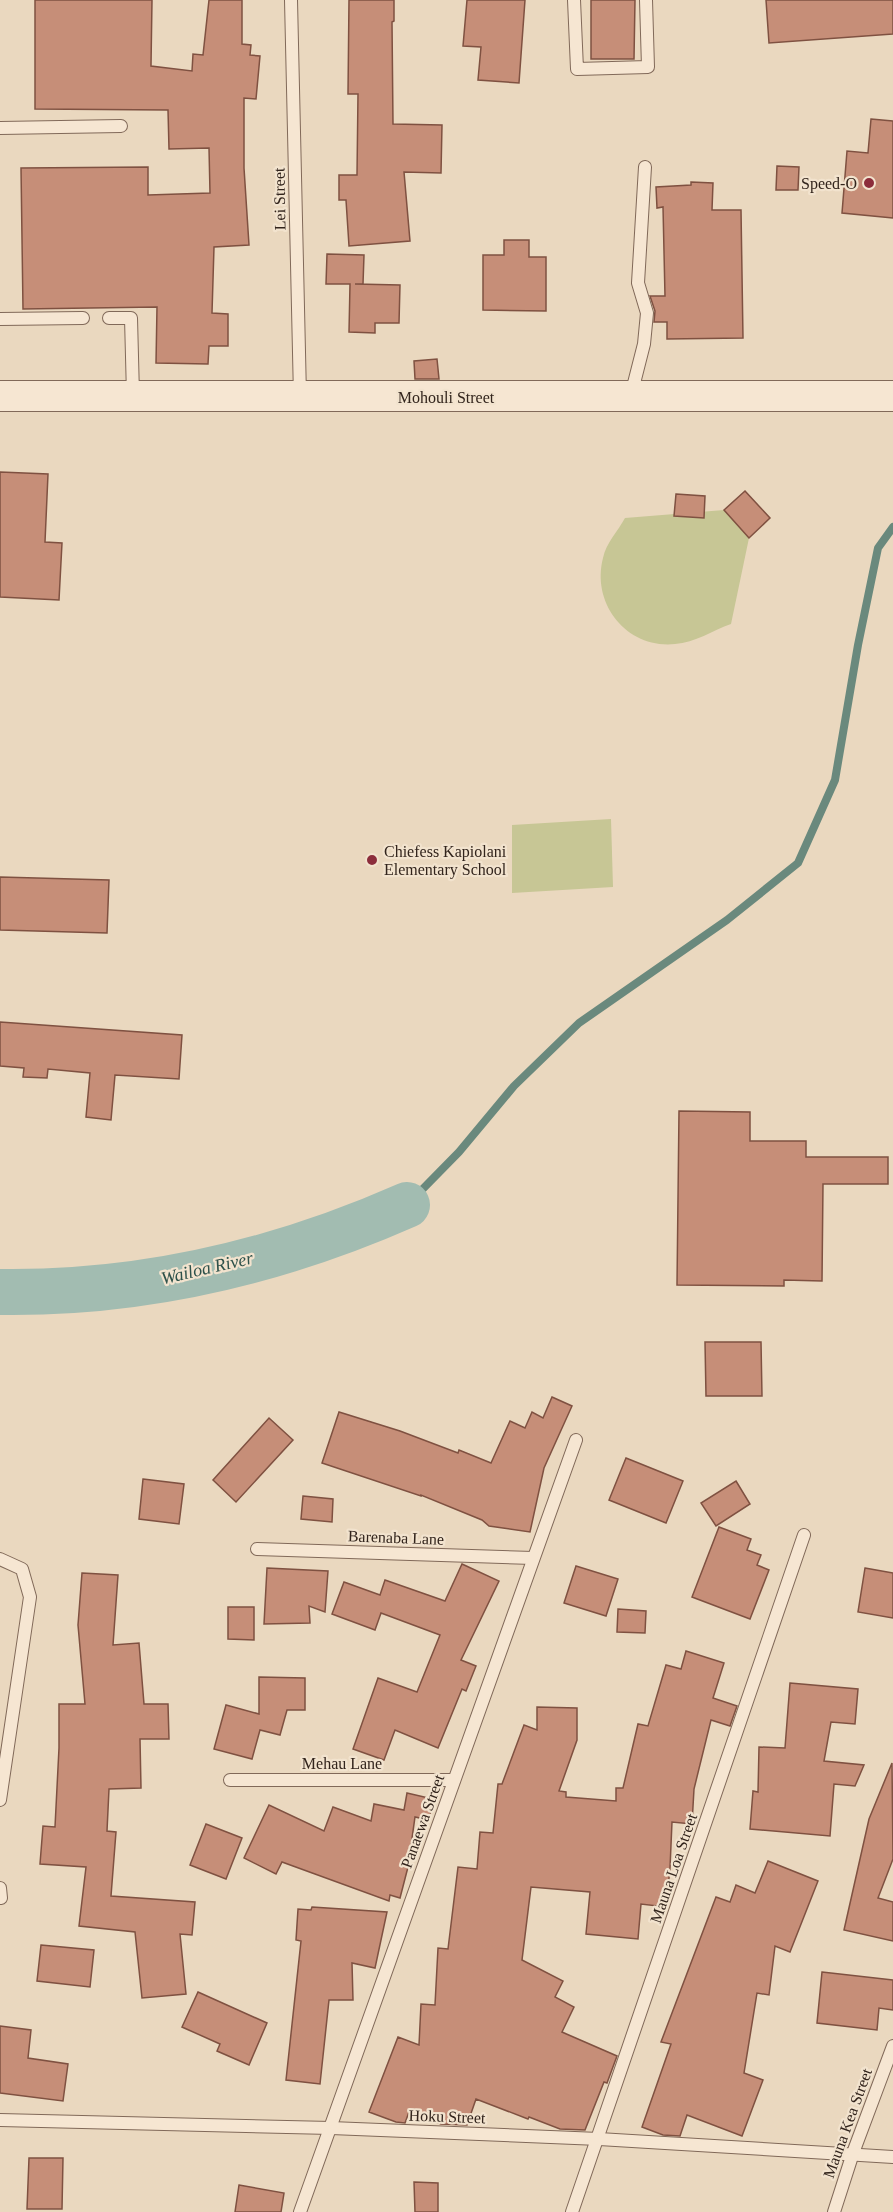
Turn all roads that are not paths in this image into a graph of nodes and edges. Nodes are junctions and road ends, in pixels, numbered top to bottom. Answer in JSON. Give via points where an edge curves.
{"nodes":[{"id":1,"x":291,"y":0,"type":"edge"},
{"id":2,"x":574,"y":0,"type":"edge"},
{"id":3,"x":646,"y":0,"type":"edge"},
{"id":4,"x":121,"y":126,"type":"dead end"},
{"id":5,"x":0,"y":128,"type":"edge"},
{"id":6,"x":645,"y":167,"type":"dead end"},
{"id":7,"x":83,"y":318,"type":"dead end"},
{"id":8,"x":109,"y":318,"type":"dead end"},
{"id":9,"x":0,"y":319,"type":"edge"},
{"id":10,"x":0,"y":396,"type":"edge"},
{"id":11,"x":133,"y":396,"type":"junction"},
{"id":12,"x":631,"y":396,"type":"junction"},
{"id":13,"x":893,"y":396,"type":"edge"},
{"id":14,"x":300,"y":397,"type":"junction"},
{"id":15,"x":576,"y":1440,"type":"dead end"},
{"id":16,"x":804,"y":1535,"type":"dead end"},
{"id":17,"x":257,"y":1549,"type":"dead end"},
{"id":18,"x":533,"y":1558,"type":"junction"},
{"id":19,"x":0,"y":1559,"type":"edge"},
{"id":20,"x":230,"y":1780,"type":"dead end"},
{"id":21,"x":454,"y":1780,"type":"junction"},
{"id":22,"x":0,"y":1800,"type":"edge"},
{"id":23,"x":893,"y":2046,"type":"edge"},
{"id":24,"x":0,"y":2120,"type":"edge"},
{"id":25,"x":331,"y":2128,"type":"junction"},
{"id":26,"x":599,"y":2139,"type":"junction"},
{"id":27,"x":853,"y":2153,"type":"junction"},
{"id":28,"x":893,"y":2157,"type":"edge"},
{"id":29,"x":300,"y":2212,"type":"edge"},
{"id":30,"x":572,"y":2212,"type":"edge"},
{"id":31,"x":834,"y":2212,"type":"edge"}],
"edges":[{"from":1,"to":14,"type":"lane","name":"Lei Street"},
{"from":2,"to":3,"type":"lane","via":[[577,69],[648,67]]},
{"from":4,"to":5,"type":"lane"},
{"from":6,"to":12,"type":"lane","via":[[638,283],[648,313],[645,344]]},
{"from":7,"to":9,"type":"lane"},
{"from":8,"to":11,"type":"lane","via":[[131,318]]},
{"from":10,"to":11,"type":"street","name":"Mohouli Street"},
{"from":11,"to":14,"type":"street","name":"Mohouli Street"},
{"from":12,"to":13,"type":"street","name":"Mohouli Street"},
{"from":12,"to":14,"type":"street","name":"Mohouli Street"},
{"from":15,"to":18,"type":"lane","name":"Panaewa Street"},
{"from":16,"to":26,"type":"lane","name":"Mauna Loa Street"},
{"from":17,"to":18,"type":"lane","name":"Barenaba Lane"},
{"from":18,"to":21,"type":"lane","name":"Panaewa Street"},
{"from":19,"to":22,"type":"lane","via":[[22,1569],[30,1597]]},
{"from":20,"to":21,"type":"lane","name":"Mehau Lane"},
{"from":21,"to":25,"type":"lane","name":"Panaewa Street"},
{"from":23,"to":27,"type":"lane","name":"Mauna Kea Street"},
{"from":24,"to":25,"type":"lane","name":"Hoku Street"},
{"from":25,"to":26,"type":"lane","name":"Hoku Street"},
{"from":25,"to":29,"type":"lane","name":"Panaewa Street"},
{"from":26,"to":27,"type":"lane","name":"Hoku Street"},
{"from":26,"to":30,"type":"lane","name":"Mauna Loa Street"},
{"from":27,"to":28,"type":"lane","name":"Hoku Street"},
{"from":27,"to":31,"type":"lane","name":"Mauna Kea Street"}]}
